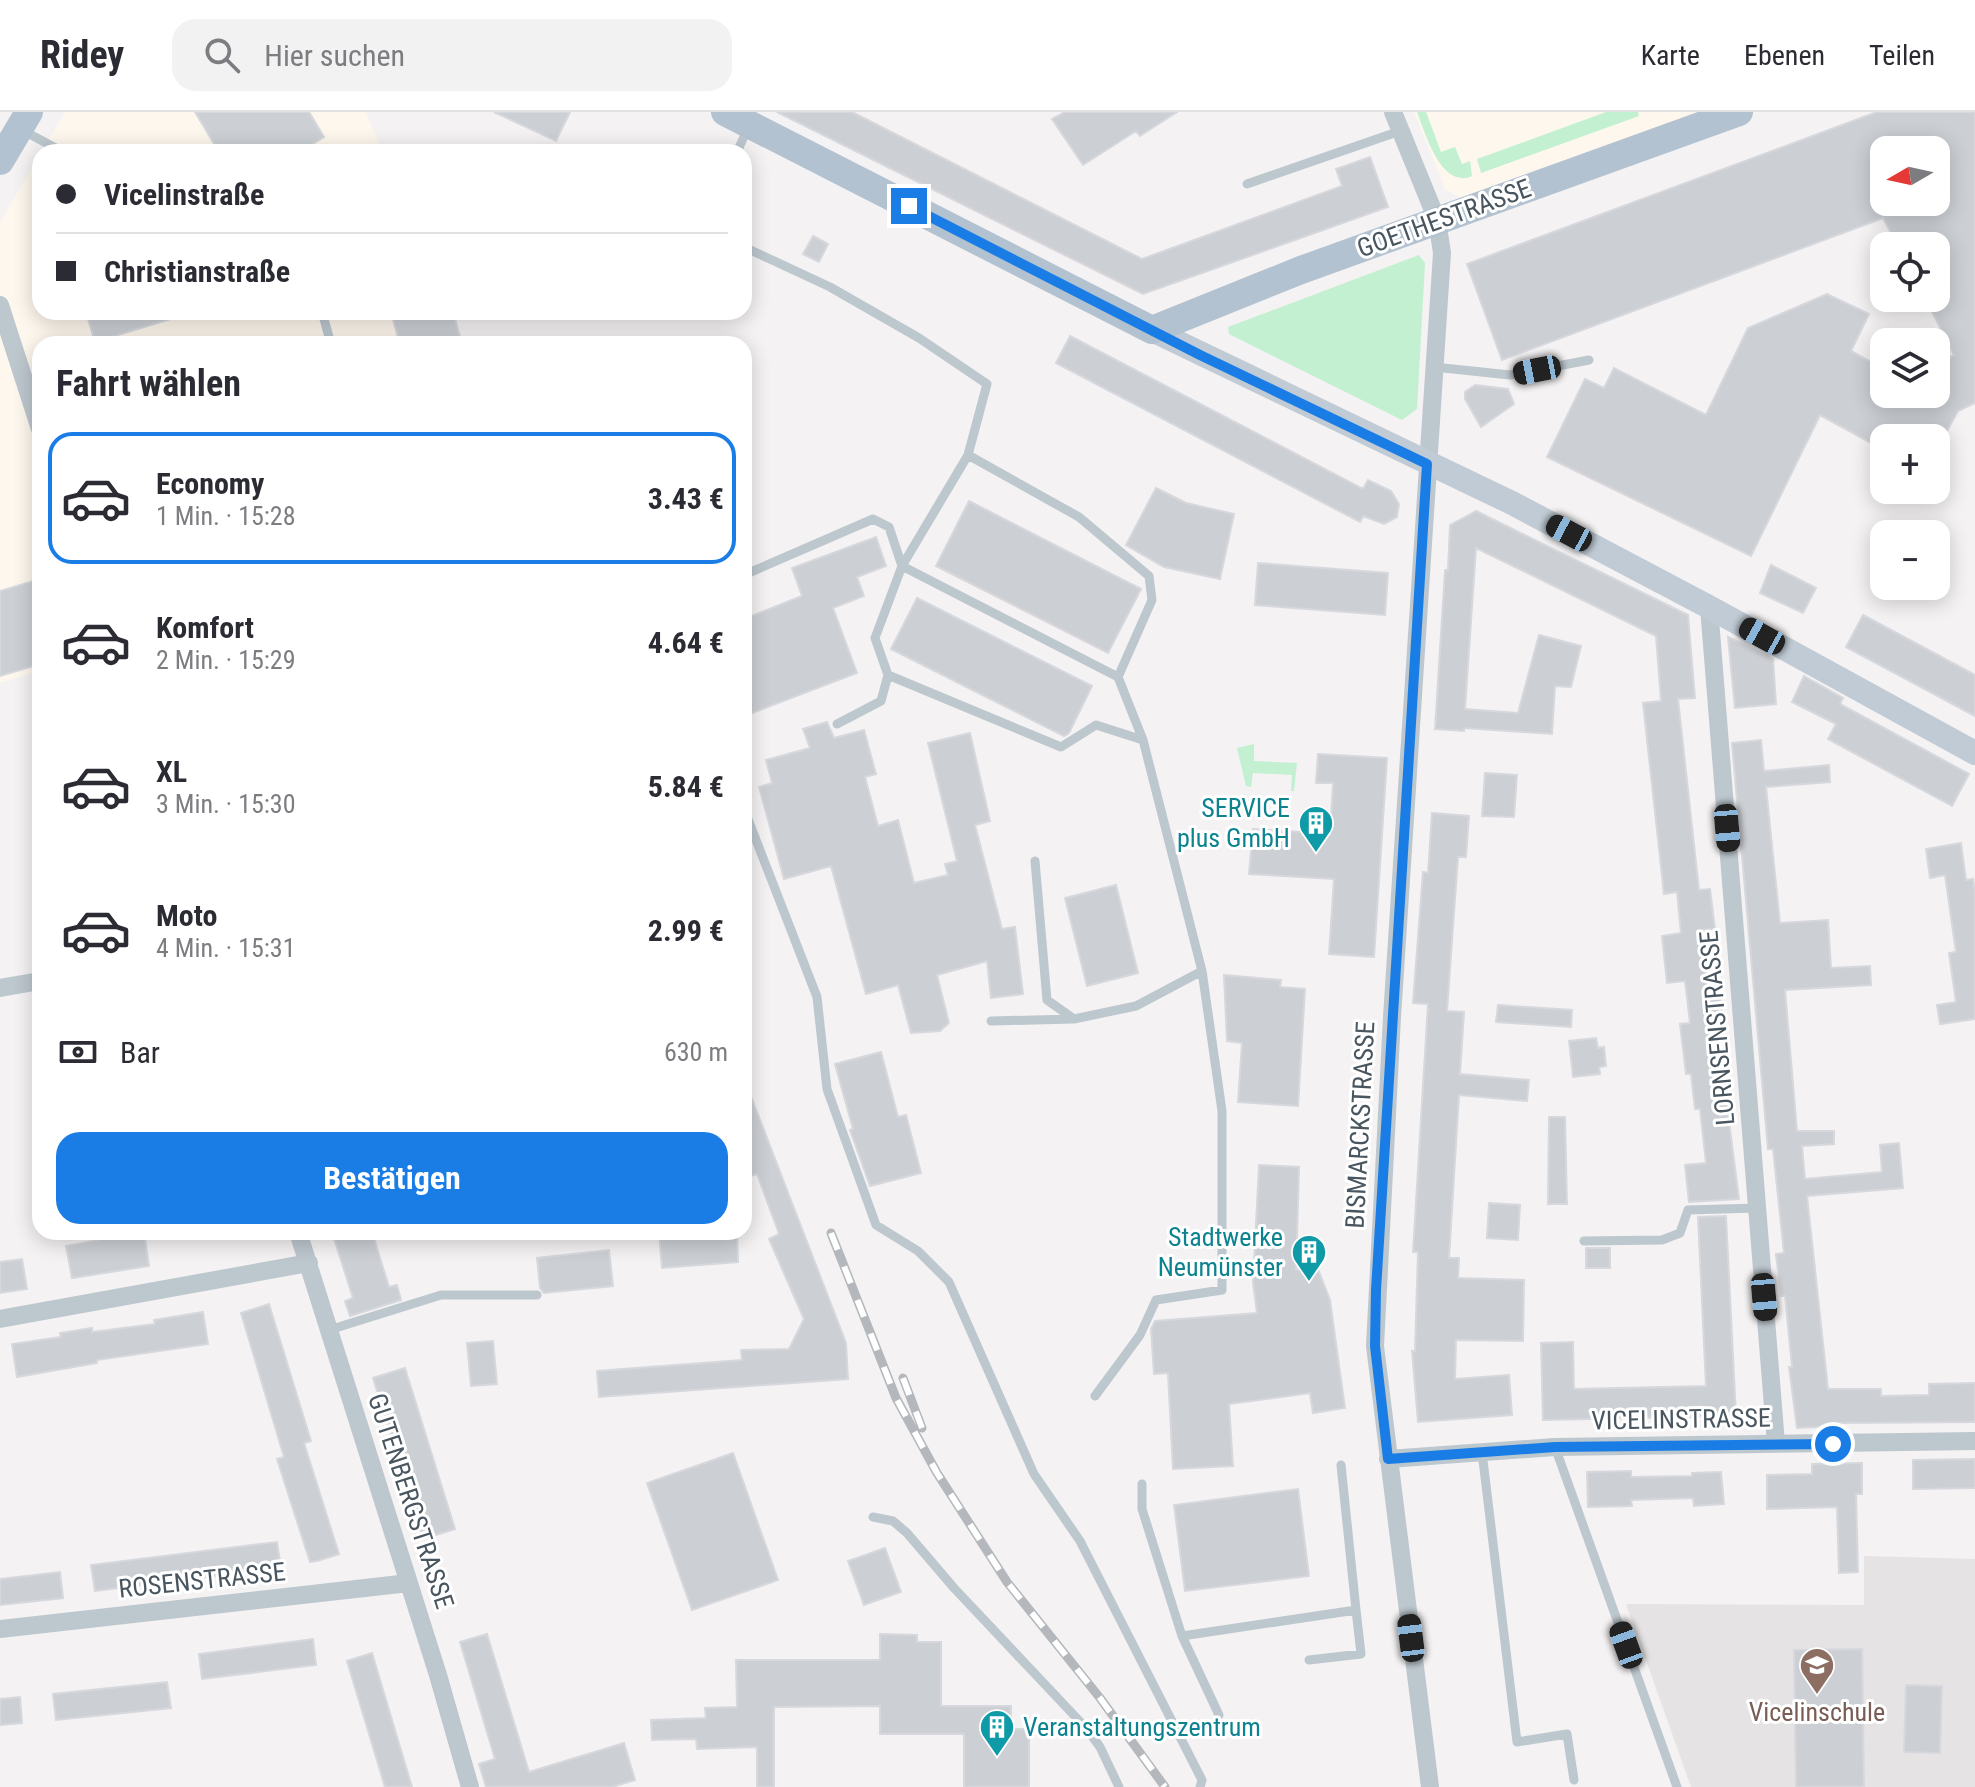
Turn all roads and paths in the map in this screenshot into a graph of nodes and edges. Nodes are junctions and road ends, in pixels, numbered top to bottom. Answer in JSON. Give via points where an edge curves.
{"nodes":[{"id":1,"x":1393,"y":112,"type":"edge"},
{"id":2,"x":1739,"y":112,"type":"edge"},
{"id":3,"x":737,"y":118,"type":"edge"},
{"id":4,"x":24,"y":120,"type":"edge"},
{"id":5,"x":1400,"y":131,"type":"junction"},
{"id":6,"x":53,"y":144,"type":"edge"},
{"id":7,"x":737,"y":144,"type":"edge"},
{"id":8,"x":0,"y":161,"type":"edge"},
{"id":9,"x":1247,"y":184,"type":"dead end"},
{"id":10,"x":1437,"y":220,"type":"junction"},
{"id":11,"x":752,"y":251,"type":"edge"},
{"id":12,"x":0,"y":305,"type":"edge"},
{"id":13,"x":1152,"y":330,"type":"junction"},
{"id":14,"x":1589,"y":360,"type":"dead end"},
{"id":15,"x":1434,"y":367,"type":"junction"},
{"id":16,"x":32,"y":404,"type":"edge"},
{"id":17,"x":968,"y":455,"type":"junction"},
{"id":18,"x":1427,"y":464,"type":"junction"},
{"id":19,"x":902,"y":566,"type":"junction"},
{"id":20,"x":752,"y":572,"type":"edge"},
{"id":21,"x":1709,"y":607,"type":"junction"},
{"id":22,"x":888,"y":675,"type":"junction"},
{"id":23,"x":1118,"y":677,"type":"junction"},
{"id":24,"x":837,"y":724,"type":"dead end"},
{"id":25,"x":1143,"y":740,"type":"junction"},
{"id":26,"x":1975,"y":753,"type":"edge"},
{"id":27,"x":752,"y":830,"type":"edge"},
{"id":28,"x":1035,"y":861,"type":"dead end"},
{"id":29,"x":1202,"y":971,"type":"junction"},
{"id":30,"x":32,"y":982,"type":"edge"},
{"id":31,"x":0,"y":988,"type":"edge"},
{"id":32,"x":1074,"y":1019,"type":"junction"},
{"id":33,"x":991,"y":1021,"type":"dead end"},
{"id":34,"x":1757,"y":1208,"type":"junction"},
{"id":35,"x":301,"y":1240,"type":"edge"},
{"id":36,"x":1584,"y":1241,"type":"dead end"},
{"id":37,"x":309,"y":1263,"type":"junction"},
{"id":38,"x":537,"y":1295,"type":"dead end"},
{"id":39,"x":0,"y":1319,"type":"edge"},
{"id":40,"x":329,"y":1330,"type":"junction"},
{"id":41,"x":1095,"y":1396,"type":"dead end"},
{"id":42,"x":1975,"y":1441,"type":"edge"},
{"id":43,"x":1776,"y":1444,"type":"junction"},
{"id":44,"x":1555,"y":1447,"type":"junction"},
{"id":45,"x":1482,"y":1452,"type":"junction"},
{"id":46,"x":1388,"y":1459,"type":"junction"},
{"id":47,"x":1341,"y":1465,"type":"dead end"},
{"id":48,"x":1142,"y":1484,"type":"dead end"},
{"id":49,"x":873,"y":1517,"type":"dead end"},
{"id":50,"x":409,"y":1583,"type":"junction"},
{"id":51,"x":1356,"y":1610,"type":"junction"},
{"id":52,"x":0,"y":1629,"type":"edge"},
{"id":53,"x":1182,"y":1636,"type":"junction"},
{"id":54,"x":1309,"y":1660,"type":"dead end"},
{"id":55,"x":1219,"y":1715,"type":"dead end"},
{"id":56,"x":1574,"y":1780,"type":"dead end"},
{"id":57,"x":470,"y":1787,"type":"edge"},
{"id":58,"x":1119,"y":1787,"type":"edge"},
{"id":59,"x":1200,"y":1787,"type":"edge"},
{"id":60,"x":1430,"y":1787,"type":"edge"},
{"id":61,"x":1677,"y":1787,"type":"edge"}],
"edges":[{"from":1,"to":5,"type":"street","name":"BISMARCKSTRASSE"},
{"from":2,"to":10,"type":"main road","name":"GOETHESTRASSE"},
{"from":3,"to":7,"type":"lane"},
{"from":3,"to":13,"type":"main road"},
{"from":4,"to":6,"type":"lane"},
{"from":4,"to":8,"type":"main road"},
{"from":5,"to":9,"type":"lane"},
{"from":5,"to":10,"type":"street","name":"BISMARCKSTRASSE"},
{"from":10,"to":13,"type":"main road","name":"GOETHESTRASSE"},
{"from":10,"to":15,"type":"street","name":"BISMARCKSTRASSE","via":[[1442,253]]},
{"from":11,"to":17,"type":"lane","via":[[830,287],[987,384]]},
{"from":12,"to":16,"type":"street"},
{"from":13,"to":18,"type":"street"},
{"from":14,"to":15,"type":"lane","via":[[1510,375]]},
{"from":15,"to":18,"type":"street","name":"BISMARCKSTRASSE"},
{"from":17,"to":19,"type":"lane"},
{"from":17,"to":23,"type":"lane","via":[[1079,517],[1149,576],[1152,600]]},
{"from":18,"to":21,"type":"street"},
{"from":18,"to":46,"type":"street","name":"BISMARCKSTRASSE","via":[[1376,1290],[1375,1346]]},
{"from":19,"to":20,"type":"lane","via":[[889,527],[873,519]]},
{"from":19,"to":22,"type":"lane","via":[[875,638]]},
{"from":19,"to":23,"type":"lane"},
{"from":21,"to":26,"type":"street"},
{"from":21,"to":34,"type":"street","name":"LORNSENSTRASSE"},
{"from":22,"to":24,"type":"lane","via":[[881,701]]},
{"from":22,"to":25,"type":"lane","via":[[1061,747],[1096,725]]},
{"from":23,"to":25,"type":"lane"},
{"from":25,"to":29,"type":"lane"},
{"from":27,"to":59,"type":"lane","via":[[817,997],[827,1089],[876,1225],[918,1251],[949,1282],[1034,1474],[1080,1541],[1202,1780]]},
{"from":28,"to":32,"type":"lane","via":[[1047,1000]]},
{"from":29,"to":32,"type":"lane","via":[[1136,1006]]},
{"from":29,"to":41,"type":"lane","via":[[1222,1111],[1222,1290],[1156,1300],[1140,1335]]},
{"from":30,"to":31,"type":"street"},
{"from":32,"to":33,"type":"lane"},
{"from":34,"to":36,"type":"lane","via":[[1688,1210],[1680,1233],[1662,1240]]},
{"from":34,"to":43,"type":"street","name":"LORNSENSTRASSE"},
{"from":35,"to":37,"type":"street","name":"GUTENBERGSTRASSE"},
{"from":37,"to":39,"type":"street"},
{"from":37,"to":40,"type":"street","name":"GUTENBERGSTRASSE"},
{"from":38,"to":40,"type":"lane","via":[[441,1295]]},
{"from":40,"to":50,"type":"street","name":"GUTENBERGSTRASSE"},
{"from":42,"to":43,"type":"street","name":"VICELINSTRASSE"},
{"from":43,"to":44,"type":"street","name":"VICELINSTRASSE"},
{"from":44,"to":45,"type":"street","name":"VICELINSTRASSE"},
{"from":44,"to":61,"type":"lane"},
{"from":45,"to":46,"type":"street","name":"VICELINSTRASSE"},
{"from":45,"to":56,"type":"lane","via":[[1517,1742],[1567,1734]]},
{"from":46,"to":60,"type":"street","name":"BISMARCKSTRASSE"},
{"from":47,"to":51,"type":"lane"},
{"from":48,"to":53,"type":"lane","via":[[1142,1509]]},
{"from":49,"to":58,"type":"lane","via":[[893,1521],[907,1533],[1086,1728]]},
{"from":50,"to":52,"type":"street","name":"ROSENSTRASSE"},
{"from":50,"to":57,"type":"street","name":"GUTENBERGSTRASSE"},
{"from":51,"to":53,"type":"lane"},
{"from":51,"to":54,"type":"lane","via":[[1361,1654]]},
{"from":53,"to":55,"type":"lane"}]}
